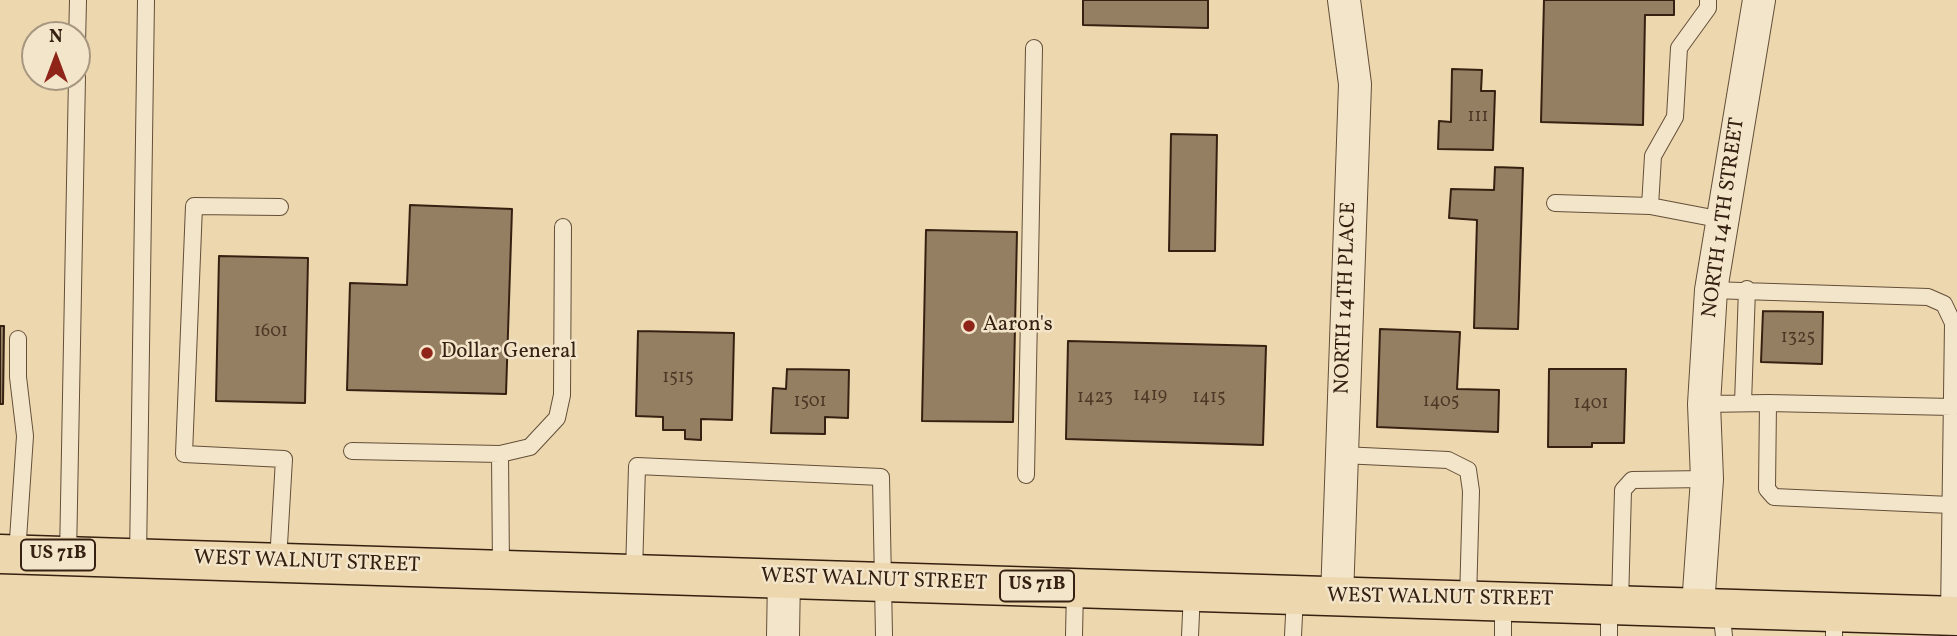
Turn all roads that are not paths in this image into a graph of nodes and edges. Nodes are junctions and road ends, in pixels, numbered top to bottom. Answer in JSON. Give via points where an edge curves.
{"nodes":[{"id":1,"x":78,"y":0,"type":"edge"},
{"id":2,"x":146,"y":0,"type":"edge"},
{"id":3,"x":1344,"y":0,"type":"edge"},
{"id":4,"x":1708,"y":0,"type":"edge"},
{"id":5,"x":1759,"y":0,"type":"edge"},
{"id":6,"x":78,"y":21,"type":"edge"},
{"id":7,"x":1034,"y":48,"type":"dead end"},
{"id":8,"x":77,"y":91,"type":"edge"},
{"id":9,"x":1555,"y":203,"type":"dead end"},
{"id":10,"x":1650,"y":206,"type":"junction"},
{"id":11,"x":281,"y":207,"type":"dead end"},
{"id":12,"x":1723,"y":220,"type":"junction"},
{"id":13,"x":562,"y":227,"type":"dead end"},
{"id":14,"x":1747,"y":289,"type":"junction"},
{"id":15,"x":1711,"y":290,"type":"junction"},
{"id":16,"x":18,"y":339,"type":"dead end"},
{"id":17,"x":1743,"y":403,"type":"junction"},
{"id":18,"x":1768,"y":403,"type":"junction"},
{"id":19,"x":1704,"y":404,"type":"junction"},
{"id":20,"x":1952,"y":407,"type":"junction"},
{"id":21,"x":352,"y":451,"type":"dead end"},
{"id":22,"x":500,"y":454,"type":"junction"},
{"id":23,"x":1342,"y":455,"type":"junction"},
{"id":24,"x":1026,"y":475,"type":"dead end"},
{"id":25,"x":1707,"y":479,"type":"junction"},
{"id":26,"x":1950,"y":505,"type":"junction"},
{"id":27,"x":9,"y":554,"type":"edge"},
{"id":28,"x":68,"y":556,"type":"junction"},
{"id":29,"x":138,"y":558,"type":"junction"},
{"id":30,"x":278,"y":562,"type":"junction"},
{"id":31,"x":501,"y":569,"type":"junction"},
{"id":32,"x":634,"y":573,"type":"junction"},
{"id":33,"x":785,"y":577,"type":"junction"},
{"id":34,"x":885,"y":581,"type":"junction"},
{"id":35,"x":1075,"y":587,"type":"junction"},
{"id":36,"x":1192,"y":592,"type":"junction"},
{"id":37,"x":1295,"y":595,"type":"junction"},
{"id":38,"x":1337,"y":597,"type":"junction"},
{"id":39,"x":1491,"y":612,"type":"edge"},
{"id":40,"x":1612,"y":614,"type":"edge"},
{"id":41,"x":1953,"y":615,"type":"edge"},
{"id":42,"x":1714,"y":616,"type":"edge"},
{"id":43,"x":1834,"y":624,"type":"edge"},
{"id":44,"x":783,"y":636,"type":"edge"},
{"id":45,"x":884,"y":636,"type":"edge"},
{"id":46,"x":1074,"y":636,"type":"edge"},
{"id":47,"x":1190,"y":636,"type":"edge"},
{"id":48,"x":1293,"y":636,"type":"edge"}],
"edges":[{"from":1,"to":6,"type":"lane"},
{"from":2,"to":29,"type":"lane"},
{"from":3,"to":23,"type":"street","name":"NORTH 14TH PLACE","via":[[1355,85]]},
{"from":4,"to":10,"type":"lane","via":[[1708,8],[1679,48],[1675,117],[1653,156]]},
{"from":5,"to":12,"type":"street","name":"NORTH 14TH STREET"},
{"from":7,"to":24,"type":"lane"},
{"from":8,"to":28,"type":"lane"},
{"from":9,"to":10,"type":"lane"},
{"from":10,"to":12,"type":"lane"},
{"from":11,"to":30,"type":"lane","via":[[194,206],[184,454],[284,459]]},
{"from":12,"to":15,"type":"street","name":"NORTH 14TH STREET"},
{"from":13,"to":22,"type":"lane","via":[[562,396],[557,418],[530,447]]},
{"from":14,"to":15,"type":"lane"},
{"from":14,"to":17,"type":"lane"},
{"from":14,"to":20,"type":"lane","via":[[1927,297],[1944,304],[1953,323]]},
{"from":15,"to":19,"type":"street","name":"NORTH 14TH STREET"},
{"from":16,"to":27,"type":"lane","via":[[25,436]]},
{"from":17,"to":18,"type":"lane"},
{"from":17,"to":19,"type":"lane"},
{"from":18,"to":20,"type":"lane"},
{"from":18,"to":26,"type":"lane","via":[[1768,489],[1774,497]]},
{"from":19,"to":25,"type":"street","name":"NORTH 14TH STREET"},
{"from":20,"to":26,"type":"lane"},
{"from":21,"to":22,"type":"lane"},
{"from":22,"to":31,"type":"lane"},
{"from":23,"to":38,"type":"street","name":"NORTH 14TH PLACE"},
{"from":23,"to":39,"type":"lane","via":[[1448,460],[1468,470]]},
{"from":25,"to":40,"type":"lane","via":[[1632,480],[1623,490]]},
{"from":25,"to":42,"type":"street","name":"NORTH 14TH STREET"},
{"from":26,"to":41,"type":"lane"},
{"from":27,"to":28,"type":"main road","name":"WEST WALNUT STREET","number":"US 71B"},
{"from":28,"to":29,"type":"main road","name":"WEST WALNUT STREET","number":"US 71B"},
{"from":29,"to":30,"type":"main road","name":"WEST WALNUT STREET","number":"US 71B"},
{"from":30,"to":31,"type":"main road","name":"WEST WALNUT STREET","number":"US 71B"},
{"from":31,"to":32,"type":"main road","name":"WEST WALNUT STREET","number":"US 71B"},
{"from":32,"to":33,"type":"main road","name":"WEST WALNUT STREET","number":"US 71B"},
{"from":32,"to":34,"type":"lane","via":[[637,466],[881,477]]},
{"from":33,"to":34,"type":"main road","name":"WEST WALNUT STREET","number":"US 71B"},
{"from":33,"to":44,"type":"street"},
{"from":34,"to":35,"type":"main road","name":"WEST WALNUT STREET","number":"US 71B"},
{"from":34,"to":45,"type":"lane"},
{"from":35,"to":36,"type":"main road","name":"WEST WALNUT STREET","number":"US 71B"},
{"from":35,"to":46,"type":"lane"},
{"from":36,"to":37,"type":"main road","name":"WEST WALNUT STREET","number":"US 71B"},
{"from":36,"to":47,"type":"lane"},
{"from":37,"to":38,"type":"main road","name":"WEST WALNUT STREET","number":"US 71B"},
{"from":37,"to":48,"type":"lane"},
{"from":38,"to":39,"type":"main road","name":"WEST WALNUT STREET","number":"US 71B"},
{"from":39,"to":40,"type":"main road","name":"WEST WALNUT STREET","number":"US 71B"},
{"from":40,"to":42,"type":"main road","name":"WEST WALNUT STREET","number":"US 71B"},
{"from":41,"to":43,"type":"main road","name":"WEST WALNUT STREET","number":"US 71B"},
{"from":42,"to":43,"type":"main road","name":"WEST WALNUT STREET","number":"US 71B"}]}
